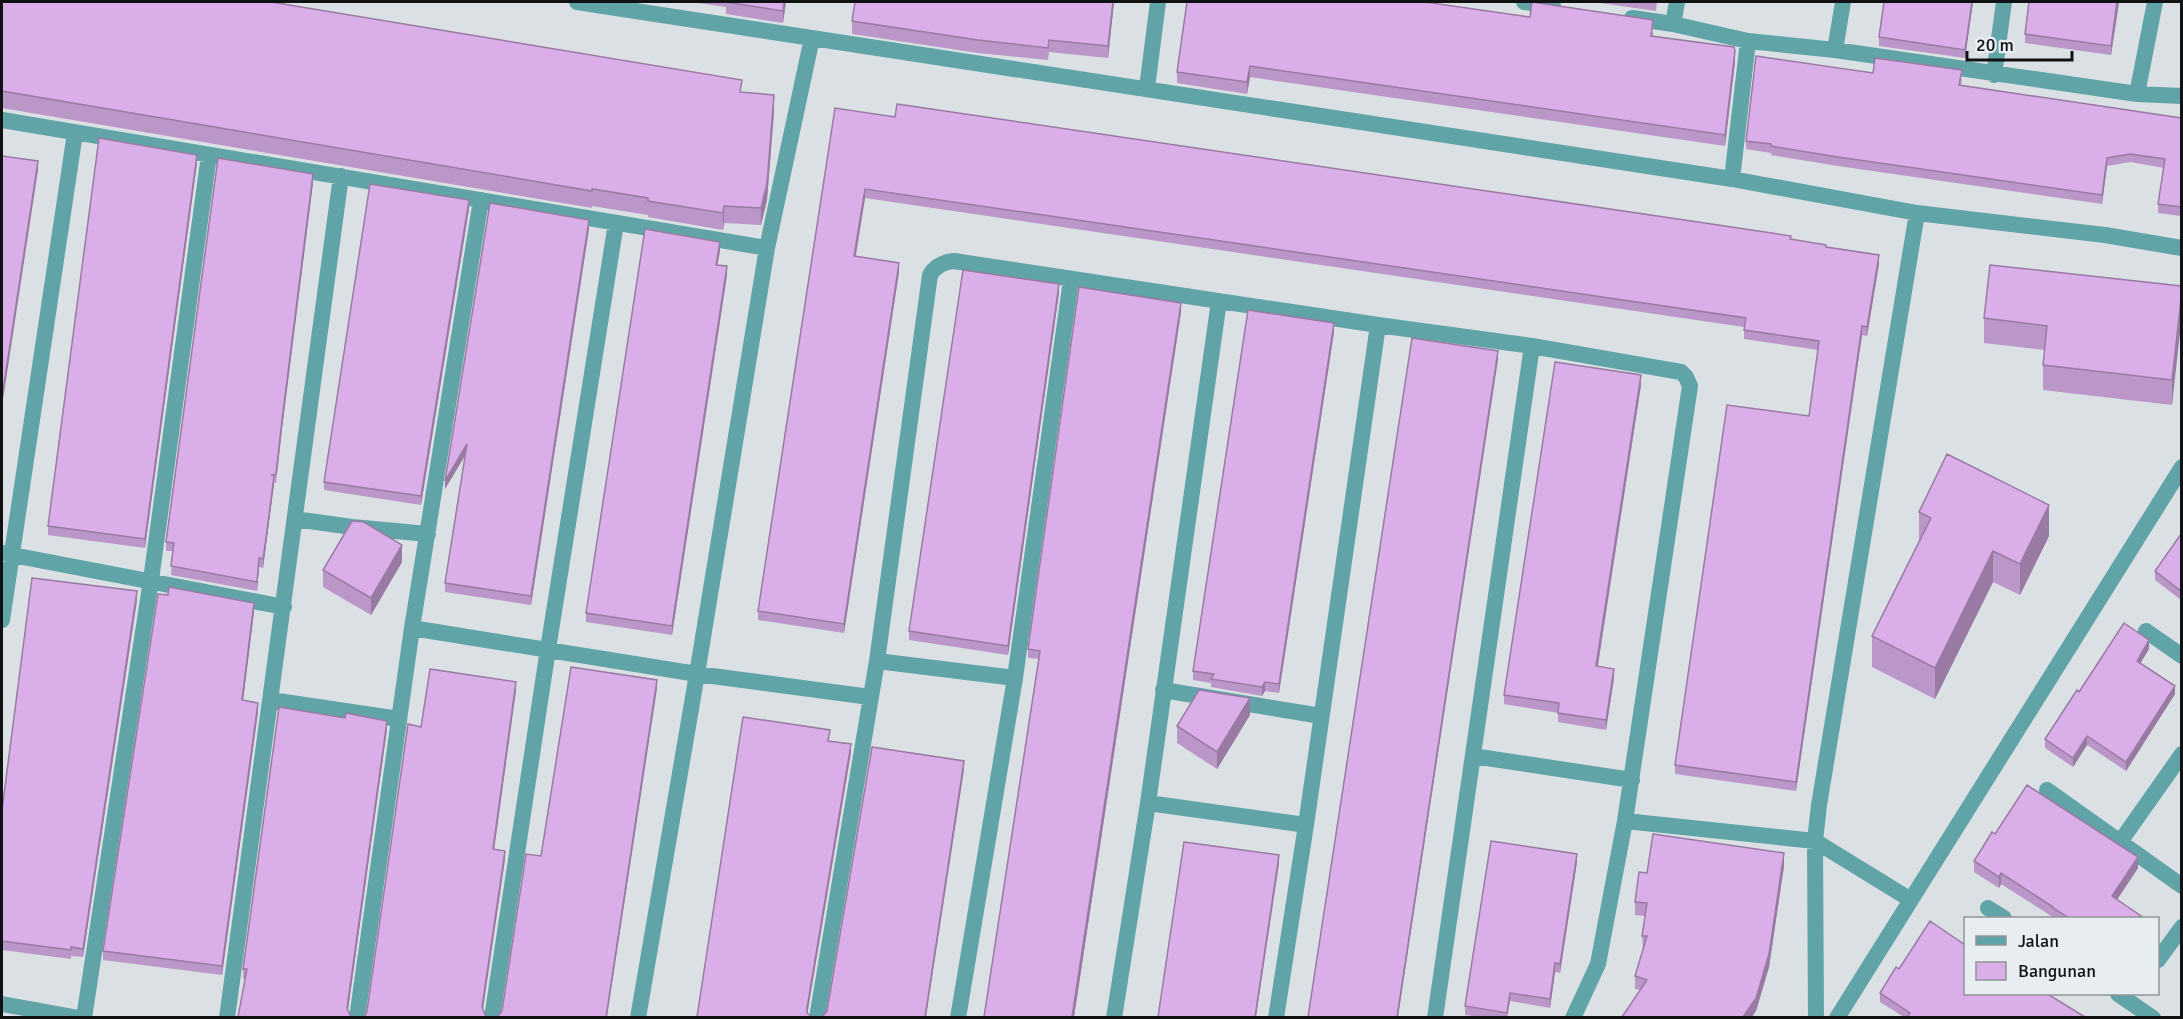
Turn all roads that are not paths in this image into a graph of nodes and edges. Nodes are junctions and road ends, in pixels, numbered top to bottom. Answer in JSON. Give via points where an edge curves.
{"nodes":[{"id":1,"x":577,"y":2,"type":"edge"},
{"id":2,"x":1158,"y":2,"type":"edge"},
{"id":3,"x":1524,"y":2,"type":"edge"},
{"id":4,"x":1677,"y":2,"type":"edge"},
{"id":5,"x":1843,"y":2,"type":"edge"},
{"id":6,"x":2004,"y":2,"type":"edge"},
{"id":7,"x":2155,"y":2,"type":"edge"},
{"id":8,"x":1570,"y":8,"type":"edge"},
{"id":9,"x":1616,"y":15,"type":"edge"},
{"id":10,"x":1673,"y":24,"type":"junction"},
{"id":11,"x":812,"y":38,"type":"junction"},
{"id":12,"x":1748,"y":41,"type":"junction"},
{"id":13,"x":1835,"y":50,"type":"junction"},
{"id":14,"x":1995,"y":75,"type":"junction"},
{"id":15,"x":1148,"y":88,"type":"junction"},
{"id":16,"x":2137,"y":94,"type":"junction"},
{"id":17,"x":2181,"y":96,"type":"edge"},
{"id":18,"x":2,"y":120,"type":"edge"},
{"id":19,"x":75,"y":133,"type":"junction"},
{"id":20,"x":209,"y":155,"type":"junction"},
{"id":21,"x":341,"y":176,"type":"junction"},
{"id":22,"x":1732,"y":179,"type":"junction"},
{"id":23,"x":481,"y":200,"type":"junction"},
{"id":24,"x":1917,"y":213,"type":"junction"},
{"id":25,"x":616,"y":223,"type":"junction"},
{"id":26,"x":767,"y":248,"type":"junction"},
{"id":27,"x":2181,"y":248,"type":"edge"},
{"id":28,"x":1071,"y":280,"type":"junction"},
{"id":29,"x":1219,"y":301,"type":"junction"},
{"id":30,"x":1378,"y":325,"type":"junction"},
{"id":31,"x":1532,"y":346,"type":"junction"},
{"id":32,"x":2181,"y":467,"type":"edge"},
{"id":33,"x":295,"y":519,"type":"junction"},
{"id":34,"x":428,"y":534,"type":"junction"},
{"id":35,"x":6,"y":553,"type":"edge"},
{"id":36,"x":151,"y":580,"type":"junction"},
{"id":37,"x":284,"y":607,"type":"junction"},
{"id":38,"x":2,"y":620,"type":"edge"},
{"id":39,"x":412,"y":628,"type":"junction"},
{"id":40,"x":2146,"y":631,"type":"dead end"},
{"id":41,"x":548,"y":649,"type":"junction"},
{"id":42,"x":2181,"y":656,"type":"edge"},
{"id":43,"x":878,"y":661,"type":"junction"},
{"id":44,"x":697,"y":674,"type":"junction"},
{"id":45,"x":1015,"y":678,"type":"junction"},
{"id":46,"x":1163,"y":690,"type":"junction"},
{"id":47,"x":870,"y":697,"type":"junction"},
{"id":48,"x":271,"y":700,"type":"junction"},
{"id":49,"x":1321,"y":716,"type":"junction"},
{"id":50,"x":399,"y":719,"type":"junction"},
{"id":51,"x":2181,"y":754,"type":"edge"},
{"id":52,"x":1473,"y":756,"type":"junction"},
{"id":53,"x":1632,"y":780,"type":"junction"},
{"id":54,"x":2047,"y":790,"type":"dead end"},
{"id":55,"x":1148,"y":803,"type":"junction"},
{"id":56,"x":1625,"y":821,"type":"junction"},
{"id":57,"x":1306,"y":825,"type":"junction"},
{"id":58,"x":1815,"y":841,"type":"junction"},
{"id":59,"x":2120,"y":842,"type":"junction"},
{"id":60,"x":2181,"y":886,"type":"edge"},
{"id":61,"x":1911,"y":900,"type":"junction"},
{"id":62,"x":1988,"y":908,"type":"dead end"},
{"id":63,"x":2002,"y":917,"type":"edge"},
{"id":64,"x":2181,"y":927,"type":"edge"},
{"id":65,"x":2159,"y":957,"type":"edge"},
{"id":66,"x":2127,"y":996,"type":"edge"},
{"id":67,"x":2,"y":1004,"type":"edge"},
{"id":68,"x":79,"y":1017,"type":"edge"},
{"id":69,"x":84,"y":1017,"type":"edge"},
{"id":70,"x":227,"y":1017,"type":"edge"},
{"id":71,"x":357,"y":1017,"type":"edge"},
{"id":72,"x":492,"y":1017,"type":"edge"},
{"id":73,"x":638,"y":1017,"type":"edge"},
{"id":74,"x":817,"y":1017,"type":"edge"},
{"id":75,"x":958,"y":1017,"type":"edge"},
{"id":76,"x":1114,"y":1017,"type":"edge"},
{"id":77,"x":1276,"y":1017,"type":"edge"},
{"id":78,"x":1435,"y":1017,"type":"edge"},
{"id":79,"x":1573,"y":1017,"type":"edge"},
{"id":80,"x":1816,"y":1017,"type":"edge"},
{"id":81,"x":1837,"y":1017,"type":"edge"},
{"id":82,"x":2153,"y":1017,"type":"edge"}],
"edges":[{"from":1,"to":11,"type":"street"},
{"from":2,"to":15,"type":"street"},
{"from":3,"to":8,"type":"street"},
{"from":4,"to":10,"type":"street"},
{"from":5,"to":13,"type":"street"},
{"from":6,"to":14,"type":"street"},
{"from":7,"to":16,"type":"street"},
{"from":9,"to":10,"type":"street"},
{"from":10,"to":12,"type":"street"},
{"from":11,"to":15,"type":"street"},
{"from":11,"to":26,"type":"street"},
{"from":12,"to":13,"type":"street"},
{"from":12,"to":22,"type":"street"},
{"from":13,"to":14,"type":"street"},
{"from":14,"to":16,"type":"street"},
{"from":15,"to":22,"type":"street"},
{"from":16,"to":17,"type":"street"},
{"from":18,"to":19,"type":"street"},
{"from":19,"to":20,"type":"street"},
{"from":19,"to":35,"type":"street"},
{"from":20,"to":21,"type":"street"},
{"from":20,"to":36,"type":"street"},
{"from":21,"to":23,"type":"street"},
{"from":21,"to":33,"type":"street"},
{"from":22,"to":24,"type":"street"},
{"from":23,"to":25,"type":"street"},
{"from":23,"to":34,"type":"street"},
{"from":24,"to":27,"type":"street"},
{"from":24,"to":58,"type":"street"},
{"from":25,"to":26,"type":"street"},
{"from":25,"to":41,"type":"street"},
{"from":26,"to":44,"type":"street"},
{"from":28,"to":29,"type":"street"},
{"from":28,"to":43,"type":"street","via":[[954,261],[934,268],[930,275]]},
{"from":28,"to":45,"type":"street"},
{"from":29,"to":30,"type":"street"},
{"from":29,"to":46,"type":"street"},
{"from":30,"to":31,"type":"street"},
{"from":30,"to":49,"type":"street"},
{"from":31,"to":52,"type":"street"},
{"from":31,"to":53,"type":"street","via":[[1681,372],[1689,381]]},
{"from":32,"to":61,"type":"street"},
{"from":33,"to":34,"type":"street"},
{"from":33,"to":37,"type":"street"},
{"from":34,"to":39,"type":"street"},
{"from":35,"to":36,"type":"street"},
{"from":35,"to":38,"type":"street"},
{"from":36,"to":37,"type":"street"},
{"from":36,"to":69,"type":"street"},
{"from":37,"to":48,"type":"street"},
{"from":39,"to":41,"type":"street"},
{"from":39,"to":50,"type":"street"},
{"from":40,"to":42,"type":"street"},
{"from":41,"to":44,"type":"street"},
{"from":41,"to":72,"type":"street"},
{"from":43,"to":45,"type":"street"},
{"from":43,"to":47,"type":"street"},
{"from":44,"to":47,"type":"street"},
{"from":44,"to":73,"type":"street"},
{"from":45,"to":75,"type":"street"},
{"from":46,"to":49,"type":"street"},
{"from":46,"to":55,"type":"street"},
{"from":47,"to":74,"type":"street"},
{"from":48,"to":50,"type":"street"},
{"from":48,"to":70,"type":"street"},
{"from":49,"to":57,"type":"street"},
{"from":50,"to":71,"type":"street"},
{"from":51,"to":59,"type":"street"},
{"from":52,"to":53,"type":"street"},
{"from":52,"to":78,"type":"street"},
{"from":53,"to":56,"type":"street"},
{"from":54,"to":59,"type":"street"},
{"from":55,"to":57,"type":"street"},
{"from":55,"to":76,"type":"street"},
{"from":56,"to":58,"type":"street"},
{"from":56,"to":79,"type":"street","via":[[1598,964]]},
{"from":57,"to":77,"type":"street"},
{"from":58,"to":61,"type":"street"},
{"from":58,"to":80,"type":"street"},
{"from":59,"to":60,"type":"street"},
{"from":61,"to":81,"type":"street"},
{"from":62,"to":63,"type":"street"},
{"from":64,"to":65,"type":"street"},
{"from":66,"to":82,"type":"street"},
{"from":67,"to":68,"type":"street"}]}
